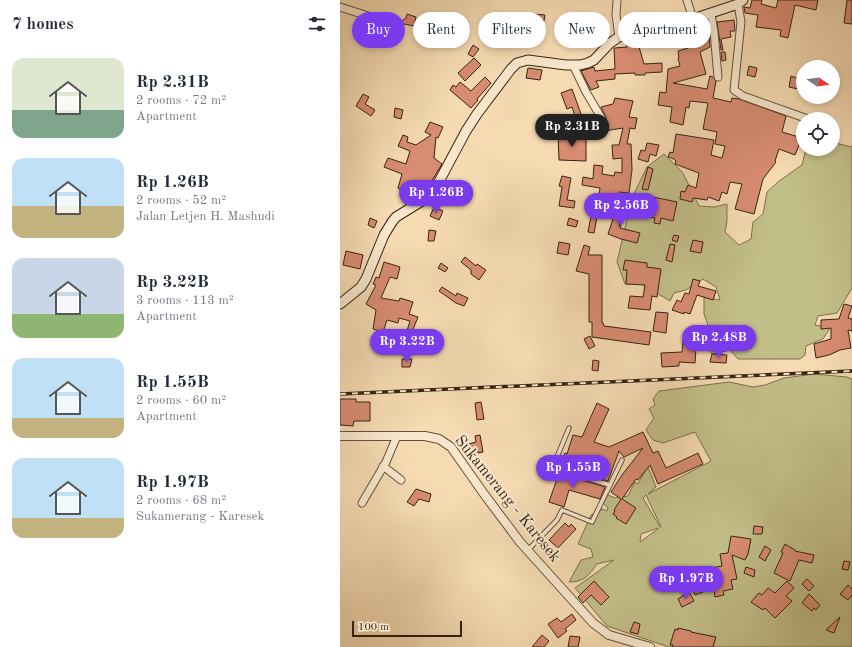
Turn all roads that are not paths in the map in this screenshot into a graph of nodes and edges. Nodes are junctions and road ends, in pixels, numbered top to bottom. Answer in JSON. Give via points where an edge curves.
{"nodes":[{"id":1,"x":617,"y":0,"type":"edge"},
{"id":2,"x":687,"y":0,"type":"edge"},
{"id":3,"x":740,"y":2,"type":"edge"},
{"id":4,"x":340,"y":7,"type":"edge"},
{"id":5,"x":356,"y":12,"type":"edge"},
{"id":6,"x":691,"y":12,"type":"edge"},
{"id":7,"x":711,"y":14,"type":"joint"},
{"id":8,"x":618,"y":30,"type":"edge"},
{"id":9,"x":618,"y":39,"type":"edge"},
{"id":10,"x":574,"y":65,"type":"junction"},
{"id":11,"x":718,"y":77,"type":"dead end"},
{"id":12,"x":796,"y":115,"type":"edge"},
{"id":13,"x":602,"y":119,"type":"dead end"},
{"id":14,"x":340,"y":304,"type":"edge"},
{"id":15,"x":569,"y":428,"type":"dead end"},
{"id":16,"x":340,"y":436,"type":"edge"},
{"id":17,"x":397,"y":436,"type":"junction"},
{"id":18,"x":622,"y":460,"type":"dead end"},
{"id":19,"x":383,"y":466,"type":"junction"},
{"id":20,"x":401,"y":480,"type":"dead end"},
{"id":21,"x":610,"y":485,"type":"junction"},
{"id":22,"x":362,"y":503,"type":"dead end"},
{"id":23,"x":527,"y":550,"type":"junction"},
{"id":24,"x":650,"y":647,"type":"edge"}],
"edges":[{"from":1,"to":8,"type":"street"},
{"from":2,"to":6,"type":"street"},
{"from":3,"to":7,"type":"main road"},
{"from":3,"to":12,"type":"street","via":[[741,22],[734,90],[743,96]]},
{"from":4,"to":5,"type":"street"},
{"from":7,"to":11,"type":"street"},
{"from":9,"to":10,"type":"main road","via":[[610,43],[594,60]]},
{"from":10,"to":13,"type":"street"},
{"from":10,"to":14,"type":"main road","via":[[528,60],[517,64],[511,70],[466,131],[436,188],[422,201],[396,217],[384,235],[361,287]]},
{"from":15,"to":21,"type":"lane","via":[[557,457],[559,469]]},
{"from":16,"to":17,"type":"street","name":"Sukamerang - Karesek"},
{"from":17,"to":19,"type":"street"},
{"from":17,"to":23,"type":"street","name":"Sukamerang - Karesek","via":[[432,436],[451,446]]},
{"from":18,"to":21,"type":"lane"},
{"from":19,"to":20,"type":"street"},
{"from":19,"to":22,"type":"street"},
{"from":21,"to":23,"type":"lane","via":[[592,522],[562,510],[557,520]]},
{"from":23,"to":24,"type":"street","name":"Sukamerang - Karesek","via":[[599,628],[617,638]]}]}
